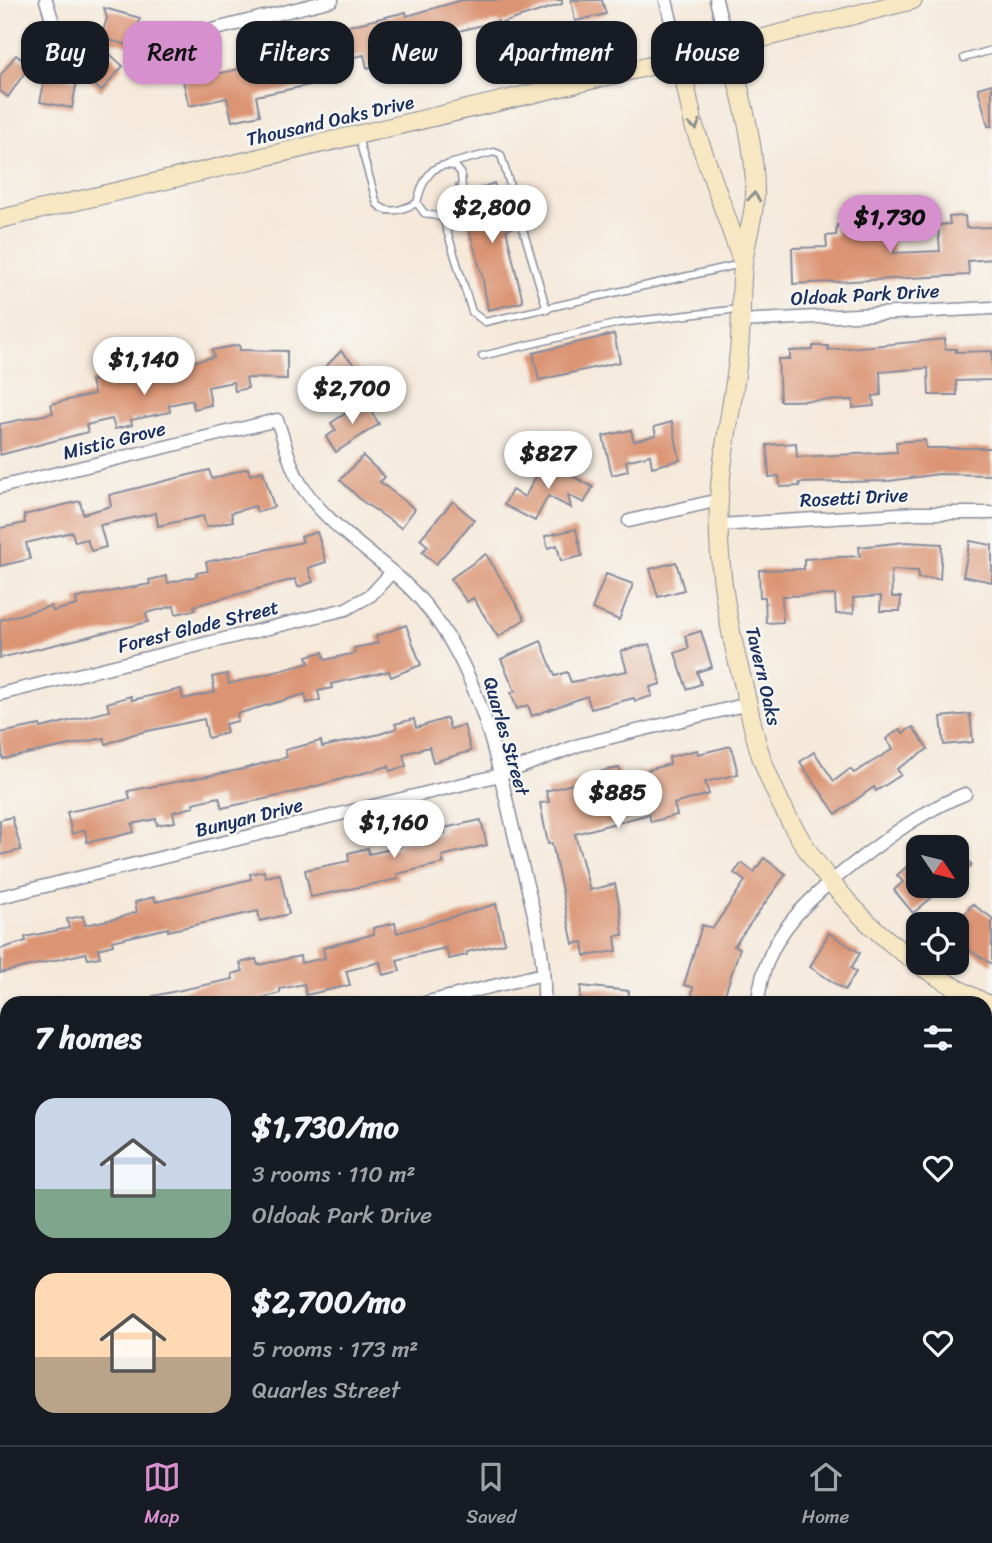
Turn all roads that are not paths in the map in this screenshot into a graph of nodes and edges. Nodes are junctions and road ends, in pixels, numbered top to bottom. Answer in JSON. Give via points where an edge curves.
{"nodes":[{"id":1,"x":46,"y":0,"type":"edge"},
{"id":2,"x":332,"y":0,"type":"edge"},
{"id":3,"x":666,"y":0,"type":"edge"},
{"id":4,"x":716,"y":0,"type":"edge"},
{"id":5,"x":913,"y":0,"type":"edge"},
{"id":6,"x":52,"y":21,"type":"edge"},
{"id":7,"x":671,"y":21,"type":"edge"},
{"id":8,"x":722,"y":21,"type":"edge"},
{"id":9,"x":222,"y":28,"type":"edge"},
{"id":10,"x":764,"y":36,"type":"edge"},
{"id":11,"x":992,"y":50,"type":"edge"},
{"id":12,"x":964,"y":58,"type":"dead end"},
{"id":13,"x":651,"y":66,"type":"edge"},
{"id":14,"x":685,"y":84,"type":"edge"},
{"id":15,"x":738,"y":84,"type":"edge"},
{"id":16,"x":357,"y":135,"type":"junction"},
{"id":17,"x":449,"y":164,"type":"junction"},
{"id":18,"x":462,"y":188,"type":"dead end"},
{"id":19,"x":417,"y":203,"type":"junction"},
{"id":20,"x":459,"y":205,"type":"dead end"},
{"id":21,"x":443,"y":218,"type":"junction"},
{"id":22,"x":0,"y":219,"type":"edge"},
{"id":23,"x":743,"y":264,"type":"junction"},
{"id":24,"x":992,"y":308,"type":"edge"},
{"id":25,"x":547,"y":310,"type":"junction"},
{"id":26,"x":740,"y":314,"type":"junction"},
{"id":27,"x":482,"y":356,"type":"dead end"},
{"id":28,"x":277,"y":420,"type":"joint"},
{"id":29,"x":0,"y":488,"type":"edge"},
{"id":30,"x":719,"y":500,"type":"junction"},
{"id":31,"x":992,"y":513,"type":"edge"},
{"id":32,"x":629,"y":521,"type":"dead end"},
{"id":33,"x":719,"y":525,"type":"junction"},
{"id":34,"x":392,"y":572,"type":"junction"},
{"id":35,"x":0,"y":694,"type":"edge"},
{"id":36,"x":748,"y":704,"type":"junction"},
{"id":37,"x":500,"y":775,"type":"junction"},
{"id":38,"x":965,"y":794,"type":"dead end"},
{"id":39,"x":829,"y":883,"type":"junction"},
{"id":40,"x":0,"y":897,"type":"edge"},
{"id":41,"x":544,"y":974,"type":"junction"},
{"id":42,"x":453,"y":996,"type":"edge"},
{"id":43,"x":544,"y":996,"type":"edge"},
{"id":44,"x":759,"y":996,"type":"edge"},
{"id":45,"x":970,"y":996,"type":"edge"}],
"edges":[{"from":1,"to":6,"type":"street"},
{"from":2,"to":9,"type":"street"},
{"from":3,"to":7,"type":"street","name":"Tavern Oaks"},
{"from":4,"to":8,"type":"street","name":"Tavern Oaks"},
{"from":5,"to":10,"type":"street","name":"Thousand Oaks Drive"},
{"from":11,"to":12,"type":"lane"},
{"from":13,"to":16,"type":"street","name":"Thousand Oaks Drive"},
{"from":14,"to":23,"type":"street","name":"Tavern Oaks","one_way":true,"via":[[694,126]]},
{"from":23,"to":15,"type":"street","name":"Tavern Oaks","one_way":true,"via":[[755,194],[750,135]]},
{"from":16,"to":19,"type":"lane","via":[[377,204],[399,211]]},
{"from":16,"to":22,"type":"street","name":"Thousand Oaks Drive"},
{"from":17,"to":18,"type":"lane","via":[[461,173]]},
{"from":17,"to":19,"type":"lane","via":[[425,178]]},
{"from":17,"to":25,"type":"lane","via":[[494,152],[501,155]]},
{"from":19,"to":21,"type":"lane","via":[[424,213]]},
{"from":20,"to":21,"type":"lane"},
{"from":21,"to":25,"type":"lane","via":[[477,318],[492,323]]},
{"from":23,"to":25,"type":"lane"},
{"from":23,"to":26,"type":"street","name":"Tavern Oaks"},
{"from":24,"to":26,"type":"street","name":"Oldoak Park Drive"},
{"from":26,"to":27,"type":"lane","via":[[619,323]]},
{"from":26,"to":30,"type":"street","name":"Tavern Oaks"},
{"from":28,"to":29,"type":"street","name":"Mistic Grove"},
{"from":28,"to":34,"type":"street","name":"Quarles Street","via":[[305,491]]},
{"from":30,"to":32,"type":"street"},
{"from":30,"to":33,"type":"street","name":"Tavern Oaks"},
{"from":31,"to":33,"type":"street","name":"Rosetti Drive"},
{"from":33,"to":36,"type":"street","name":"Tavern Oaks","via":[[734,647]]},
{"from":34,"to":35,"type":"street","name":"Forest Glade Street","via":[[371,595],[346,609]]},
{"from":34,"to":37,"type":"street","name":"Quarles Street","via":[[425,605],[465,665]]},
{"from":36,"to":37,"type":"street","name":"Bunyan Drive","via":[[579,745]]},
{"from":36,"to":39,"type":"street","name":"Tavern Oaks","via":[[780,806]]},
{"from":37,"to":40,"type":"street","name":"Bunyan Drive"},
{"from":37,"to":41,"type":"street","name":"Quarles Street"},
{"from":38,"to":39,"type":"street","via":[[914,818]]},
{"from":39,"to":44,"type":"street","via":[[799,909],[782,932],[765,966]]},
{"from":39,"to":45,"type":"street","name":"Tavern Oaks","via":[[886,941]]},
{"from":41,"to":42,"type":"street"},
{"from":41,"to":43,"type":"street","name":"Quarles Street"}]}
